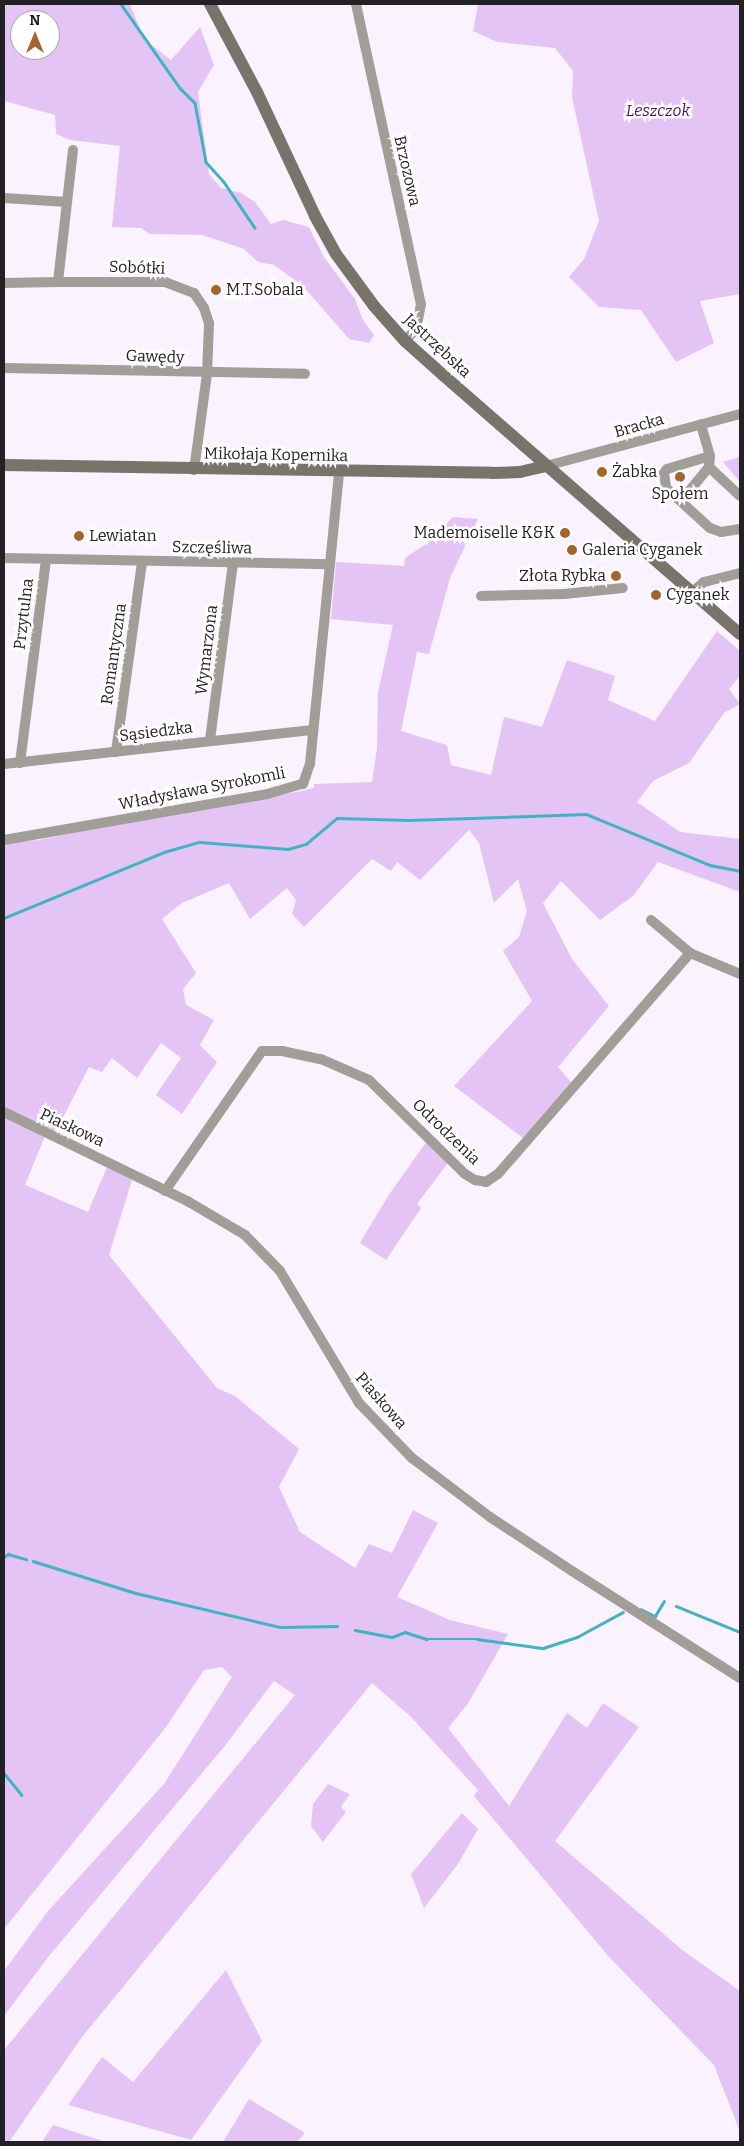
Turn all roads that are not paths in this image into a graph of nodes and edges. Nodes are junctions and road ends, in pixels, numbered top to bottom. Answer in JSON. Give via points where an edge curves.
{"nodes":[{"id":1,"x":210,"y":4,"type":"edge"},
{"id":2,"x":356,"y":4,"type":"edge"},
{"id":3,"x":72,"y":150,"type":"dead end"},
{"id":4,"x":4,"y":198,"type":"edge"},
{"id":5,"x":67,"y":202,"type":"junction"},
{"id":6,"x":58,"y":282,"type":"junction"},
{"id":7,"x":4,"y":283,"type":"edge"},
{"id":8,"x":405,"y":341,"type":"junction"},
{"id":9,"x":4,"y":368,"type":"edge"},
{"id":10,"x":207,"y":374,"type":"junction"},
{"id":11,"x":305,"y":374,"type":"dead end"},
{"id":12,"x":740,"y":414,"type":"edge"},
{"id":13,"x":702,"y":424,"type":"junction"},
{"id":14,"x":710,"y":456,"type":"junction"},
{"id":15,"x":4,"y":465,"type":"edge"},
{"id":16,"x":546,"y":466,"type":"junction"},
{"id":17,"x":709,"y":467,"type":"junction"},
{"id":18,"x":194,"y":470,"type":"junction"},
{"id":19,"x":339,"y":473,"type":"junction"},
{"id":20,"x":740,"y":496,"type":"edge"},
{"id":21,"x":681,"y":502,"type":"junction"},
{"id":22,"x":740,"y":529,"type":"edge"},
{"id":23,"x":4,"y":558,"type":"edge"},
{"id":24,"x":46,"y":559,"type":"junction"},
{"id":25,"x":142,"y":561,"type":"junction"},
{"id":26,"x":234,"y":563,"type":"junction"},
{"id":27,"x":330,"y":564,"type":"junction"},
{"id":28,"x":740,"y":573,"type":"edge"},
{"id":29,"x":623,"y":588,"type":"dead end"},
{"id":30,"x":692,"y":592,"type":"junction"},
{"id":31,"x":481,"y":596,"type":"dead end"},
{"id":32,"x":740,"y":634,"type":"edge"},
{"id":33,"x":313,"y":730,"type":"junction"},
{"id":34,"x":210,"y":740,"type":"junction"},
{"id":35,"x":116,"y":752,"type":"junction"},
{"id":36,"x":20,"y":763,"type":"junction"},
{"id":37,"x":4,"y":764,"type":"edge"},
{"id":38,"x":4,"y":840,"type":"edge"},
{"id":39,"x":651,"y":920,"type":"dead end"},
{"id":40,"x":690,"y":953,"type":"junction"},
{"id":41,"x":740,"y":974,"type":"edge"},
{"id":42,"x":4,"y":1112,"type":"edge"},
{"id":43,"x":165,"y":1190,"type":"junction"},
{"id":44,"x":740,"y":1678,"type":"edge"}],
"edges":[{"from":1,"to":8,"type":"main road","name":"Jastrzębska","via":[[336,254],[355,282]]},
{"from":2,"to":8,"type":"street","name":"Brzozowa","via":[[421,304],[416,329]]},
{"from":3,"to":5,"type":"street"},
{"from":4,"to":5,"type":"street"},
{"from":5,"to":6,"type":"street"},
{"from":6,"to":7,"type":"street","name":"Sobótki"},
{"from":6,"to":10,"type":"street","name":"Sobótki","via":[[165,282],[194,293],[209,323]]},
{"from":8,"to":16,"type":"main road","name":"Jastrzębska"},
{"from":9,"to":10,"type":"street","name":"Gawędy"},
{"from":10,"to":11,"type":"street","name":"Gawędy"},
{"from":10,"to":18,"type":"street","name":"Sobótki"},
{"from":12,"to":13,"type":"street","name":"Bracka"},
{"from":13,"to":14,"type":"street"},
{"from":13,"to":16,"type":"street","name":"Bracka"},
{"from":14,"to":17,"type":"street"},
{"from":14,"to":21,"type":"street","via":[[667,469],[664,474],[666,488]]},
{"from":15,"to":18,"type":"main road","name":"Mikołaja Kopernika"},
{"from":16,"to":19,"type":"main road","name":"Mikołaja Kopernika","via":[[520,472],[493,473]]},
{"from":16,"to":30,"type":"main road","name":"Jastrzębska"},
{"from":17,"to":20,"type":"street"},
{"from":17,"to":21,"type":"street"},
{"from":18,"to":19,"type":"main road","name":"Mikołaja Kopernika"},
{"from":19,"to":27,"type":"street","name":"Władysława Syrokomli"},
{"from":21,"to":22,"type":"street","via":[[710,528],[721,532]]},
{"from":23,"to":24,"type":"street","name":"Szczęśliwa"},
{"from":24,"to":25,"type":"street","name":"Szczęśliwa"},
{"from":24,"to":36,"type":"street","name":"Przytulna"},
{"from":25,"to":26,"type":"street","name":"Szczęśliwa"},
{"from":25,"to":35,"type":"street","name":"Romantyczna"},
{"from":26,"to":27,"type":"street","name":"Szczęśliwa"},
{"from":26,"to":34,"type":"street","name":"Wymarzona"},
{"from":27,"to":33,"type":"street","name":"Władysława Syrokomli"},
{"from":28,"to":30,"type":"street","via":[[704,582]]},
{"from":29,"to":31,"type":"street","via":[[564,594]]},
{"from":30,"to":32,"type":"main road","name":"Jastrzębska"},
{"from":33,"to":34,"type":"street","name":"Sąsiedzka"},
{"from":33,"to":38,"type":"street","name":"Władysława Syrokomli","via":[[308,775],[303,784],[289,789]]},
{"from":34,"to":35,"type":"street","name":"Sąsiedzka"},
{"from":35,"to":36,"type":"street","name":"Sąsiedzka"},
{"from":36,"to":37,"type":"street","name":"Sąsiedzka"},
{"from":39,"to":40,"type":"street"},
{"from":40,"to":41,"type":"street"},
{"from":40,"to":43,"type":"street","name":"Odrodzenia","via":[[498,1174],[486,1182],[465,1174],[369,1080],[321,1059],[282,1051],[262,1051]]},
{"from":42,"to":43,"type":"street","name":"Piaskowa"},
{"from":43,"to":44,"type":"street","name":"Piaskowa","via":[[219,1218],[262,1249],[297,1298],[353,1395],[424,1468],[572,1571]]}]}
